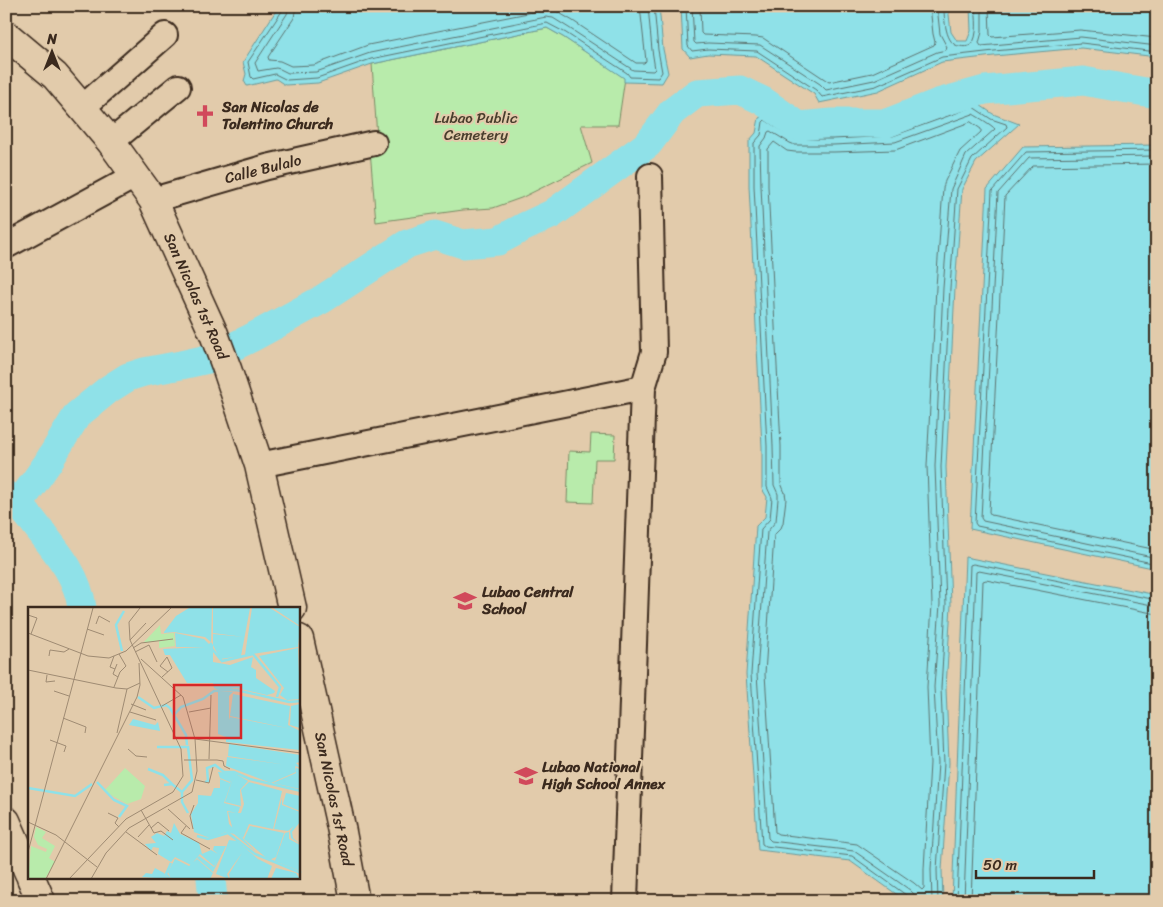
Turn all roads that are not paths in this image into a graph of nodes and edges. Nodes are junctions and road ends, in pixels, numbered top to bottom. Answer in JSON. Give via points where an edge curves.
{"nodes":[{"id":1,"x":6,"y":35,"type":"edge"},
{"id":2,"x":165,"y":35,"type":"dead end"},
{"id":3,"x":178,"y":87,"type":"dead end"},
{"id":4,"x":82,"y":108,"type":"junction"},
{"id":5,"x":111,"y":142,"type":"junction"},
{"id":6,"x":374,"y":143,"type":"dead end"},
{"id":7,"x":134,"y":176,"type":"junction"},
{"id":8,"x":650,"y":176,"type":"dead end"},
{"id":9,"x":153,"y":200,"type":"junction"},
{"id":10,"x":6,"y":246,"type":"edge"},
{"id":11,"x":643,"y":388,"type":"junction"},
{"id":12,"x":259,"y":465,"type":"junction"},
{"id":13,"x":292,"y":607,"type":"edge"},
{"id":14,"x":300,"y":643,"type":"edge"},
{"id":15,"x":6,"y":821,"type":"edge"},
{"id":16,"x":28,"y":871,"type":"edge"},
{"id":17,"x":32,"y":880,"type":"edge"},
{"id":18,"x":41,"y":901,"type":"edge"},
{"id":19,"x":355,"y":901,"type":"edge"},
{"id":20,"x":625,"y":901,"type":"edge"}],
"edges":[{"from":1,"to":4,"type":"main road","name":"San Nicolas 1st Road","via":[[55,76]]},
{"from":2,"to":4,"type":"street"},
{"from":3,"to":5,"type":"street"},
{"from":4,"to":5,"type":"main road","name":"San Nicolas 1st Road"},
{"from":5,"to":7,"type":"main road","name":"San Nicolas 1st Road"},
{"from":6,"to":9,"type":"street","name":"Calle Bulalo","via":[[267,167]]},
{"from":7,"to":9,"type":"main road","name":"San Nicolas 1st Road"},
{"from":7,"to":10,"type":"street"},
{"from":8,"to":11,"type":"street","via":[[654,352]]},
{"from":9,"to":12,"type":"main road","name":"San Nicolas 1st Road","via":[[214,334]]},
{"from":11,"to":12,"type":"street"},
{"from":11,"to":20,"type":"street"},
{"from":12,"to":13,"type":"main road","name":"San Nicolas 1st Road"},
{"from":14,"to":19,"type":"main road","name":"San Nicolas 1st Road","via":[[342,827]]},
{"from":15,"to":16,"type":"main road"},
{"from":17,"to":18,"type":"main road"}]}
